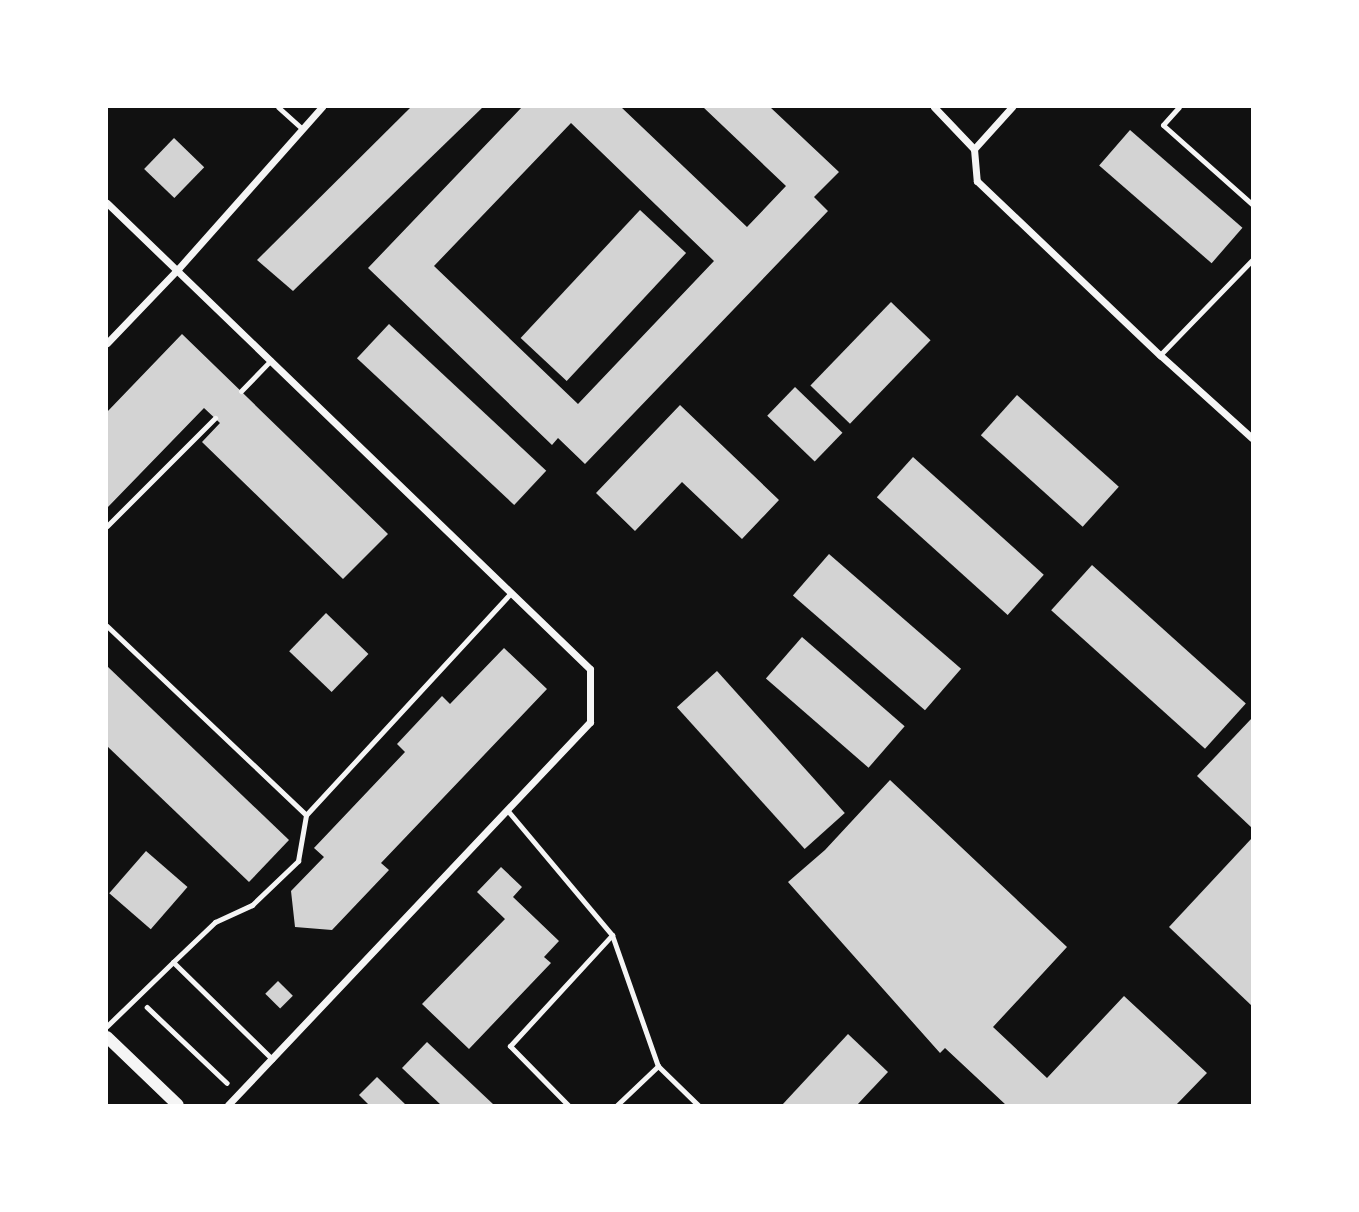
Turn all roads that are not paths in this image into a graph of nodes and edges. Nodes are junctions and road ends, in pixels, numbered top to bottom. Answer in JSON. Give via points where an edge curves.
{"nodes":[{"id":1,"x":278,"y":107,"type":"edge"},
{"id":2,"x":322,"y":107,"type":"edge"},
{"id":3,"x":934,"y":107,"type":"edge"},
{"id":4,"x":1012,"y":107,"type":"edge"},
{"id":5,"x":1179,"y":107,"type":"edge"},
{"id":6,"x":301,"y":128,"type":"junction"},
{"id":7,"x":974,"y":149,"type":"junction"},
{"id":8,"x":107,"y":203,"type":"edge"},
{"id":9,"x":1252,"y":204,"type":"edge"},
{"id":10,"x":1252,"y":260,"type":"edge"},
{"id":11,"x":178,"y":268,"type":"junction"},
{"id":12,"x":107,"y":342,"type":"edge"},
{"id":13,"x":1160,"y":355,"type":"junction"},
{"id":14,"x":271,"y":359,"type":"junction"},
{"id":15,"x":241,"y":391,"type":"dead end"},
{"id":16,"x":215,"y":418,"type":"dead end"},
{"id":17,"x":1252,"y":438,"type":"edge"},
{"id":18,"x":107,"y":526,"type":"edge"},
{"id":19,"x":510,"y":594,"type":"junction"},
{"id":20,"x":107,"y":626,"type":"edge"},
{"id":21,"x":508,"y":811,"type":"junction"},
{"id":22,"x":306,"y":815,"type":"junction"},
{"id":23,"x":612,"y":935,"type":"junction"},
{"id":24,"x":173,"y":961,"type":"junction"},
{"id":25,"x":107,"y":1026,"type":"edge"},
{"id":26,"x":107,"y":1037,"type":"edge"},
{"id":27,"x":272,"y":1059,"type":"junction"},
{"id":28,"x":657,"y":1066,"type":"junction"},
{"id":29,"x":178,"y":1105,"type":"edge"},
{"id":30,"x":228,"y":1105,"type":"edge"},
{"id":31,"x":568,"y":1105,"type":"edge"},
{"id":32,"x":617,"y":1105,"type":"edge"},
{"id":33,"x":698,"y":1105,"type":"edge"}],
"edges":[{"from":1,"to":6,"type":"lane"},
{"from":2,"to":6,"type":"street"},
{"from":3,"to":7,"type":"street"},
{"from":4,"to":7,"type":"street"},
{"from":5,"to":9,"type":"lane","via":[[1163,125]]},
{"from":6,"to":11,"type":"street"},
{"from":7,"to":13,"type":"street","via":[[977,181]]},
{"from":8,"to":11,"type":"street"},
{"from":10,"to":13,"type":"lane"},
{"from":11,"to":12,"type":"street"},
{"from":11,"to":14,"type":"street"},
{"from":13,"to":17,"type":"street"},
{"from":14,"to":15,"type":"lane"},
{"from":14,"to":19,"type":"street"},
{"from":16,"to":18,"type":"lane"},
{"from":19,"to":21,"type":"street","via":[[590,669],[590,722]]},
{"from":19,"to":22,"type":"lane"},
{"from":20,"to":22,"type":"lane"},
{"from":21,"to":23,"type":"lane"},
{"from":21,"to":27,"type":"street"},
{"from":22,"to":24,"type":"lane","via":[[299,861],[252,905],[215,922]]},
{"from":23,"to":28,"type":"lane"},
{"from":23,"to":31,"type":"lane","via":[[510,1046]]},
{"from":24,"to":25,"type":"lane"},
{"from":24,"to":27,"type":"lane"},
{"from":26,"to":29,"type":"street"},
{"from":27,"to":30,"type":"street"},
{"from":28,"to":32,"type":"lane"},
{"from":28,"to":33,"type":"lane"}]}
